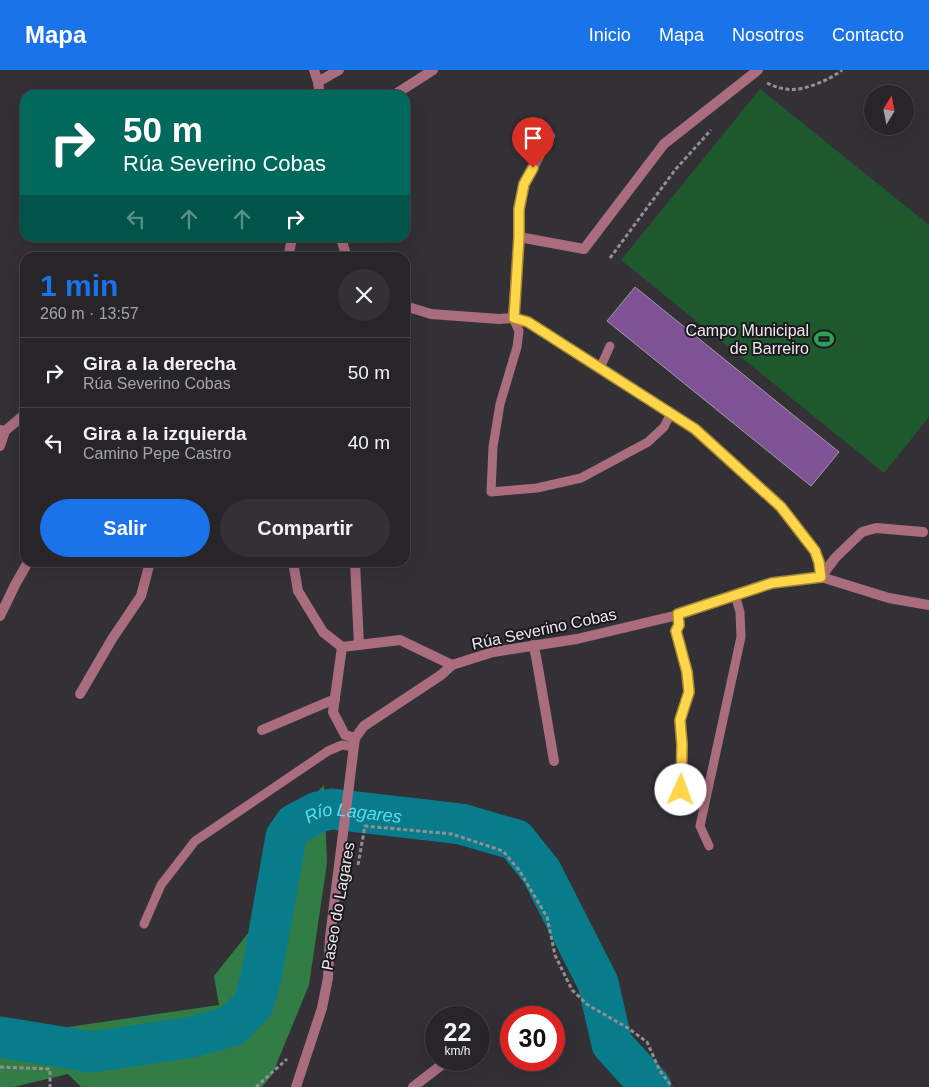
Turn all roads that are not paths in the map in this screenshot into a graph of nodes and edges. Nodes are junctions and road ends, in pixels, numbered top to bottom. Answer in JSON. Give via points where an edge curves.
{"nodes":[{"id":1,"x":314,"y":70,"type":"edge"},
{"id":2,"x":339,"y":70,"type":"edge"},
{"id":3,"x":433,"y":70,"type":"edge"},
{"id":4,"x":758,"y":70,"type":"edge"},
{"id":5,"x":318,"y":82,"type":"junction"},
{"id":6,"x":319,"y":90,"type":"edge"},
{"id":7,"x":402,"y":90,"type":"edge"},
{"id":8,"x":550,"y":136,"type":"dead end"},
{"id":9,"x":519,"y":237,"type":"junction"},
{"id":10,"x":410,"y":308,"type":"edge"},
{"id":11,"x":514,"y":318,"type":"junction"},
{"id":12,"x":610,"y":346,"type":"dead end"},
{"id":13,"x":600,"y":368,"type":"junction"},
{"id":14,"x":671,"y":413,"type":"junction"},
{"id":15,"x":20,"y":417,"type":"edge"},
{"id":16,"x":2,"y":430,"type":"edge"},
{"id":17,"x":0,"y":446,"type":"edge"},
{"id":18,"x":923,"y":532,"type":"dead end"},
{"id":19,"x":25,"y":567,"type":"edge"},
{"id":20,"x":149,"y":567,"type":"edge"},
{"id":21,"x":294,"y":567,"type":"edge"},
{"id":22,"x":355,"y":567,"type":"edge"},
{"id":23,"x":821,"y":577,"type":"junction"},
{"id":24,"x":734,"y":595,"type":"junction"},
{"id":25,"x":929,"y":605,"type":"edge"},
{"id":26,"x":678,"y":614,"type":"junction"},
{"id":27,"x":0,"y":616,"type":"edge"},
{"id":28,"x":359,"y":645,"type":"junction"},
{"id":29,"x":533,"y":645,"type":"junction"},
{"id":30,"x":342,"y":647,"type":"junction"},
{"id":31,"x":452,"y":665,"type":"junction"},
{"id":32,"x":80,"y":694,"type":"dead end"},
{"id":33,"x":335,"y":699,"type":"junction"},
{"id":34,"x":262,"y":730,"type":"dead end"},
{"id":35,"x":355,"y":743,"type":"junction"},
{"id":36,"x":554,"y":762,"type":"dead end"},
{"id":37,"x":681,"y":790,"type":"dead end"},
{"id":38,"x":710,"y":846,"type":"dead end"},
{"id":39,"x":144,"y":924,"type":"dead end"},
{"id":40,"x":434,"y":1071,"type":"edge"},
{"id":41,"x":296,"y":1087,"type":"edge"},
{"id":42,"x":413,"y":1087,"type":"edge"}],
"edges":[{"from":1,"to":5,"type":"street"},
{"from":2,"to":5,"type":"street"},
{"from":3,"to":7,"type":"street"},
{"from":4,"to":9,"type":"street","via":[[664,144],[584,250]]},
{"from":5,"to":6,"type":"street"},
{"from":8,"to":9,"type":"street","via":[[524,184],[519,209]]},
{"from":9,"to":11,"type":"street"},
{"from":10,"to":11,"type":"street","via":[[431,314]]},
{"from":11,"to":13,"type":"street","via":[[528,322]]},
{"from":11,"to":14,"type":"lane","via":[[519,331],[517,347],[500,404],[491,492],[537,488],[581,478],[648,442],[664,427]]},
{"from":12,"to":13,"type":"lane"},
{"from":13,"to":14,"type":"street"},
{"from":14,"to":23,"type":"street","via":[[695,429],[781,507],[815,551]]},
{"from":15,"to":16,"type":"street"},
{"from":16,"to":17,"type":"street"},
{"from":18,"to":23,"type":"street","via":[[876,528],[862,532]]},
{"from":19,"to":27,"type":"street"},
{"from":20,"to":32,"type":"street","via":[[141,596]]},
{"from":21,"to":30,"type":"street","via":[[298,591],[323,632]]},
{"from":22,"to":28,"type":"street"},
{"from":23,"to":24,"type":"street","name":"Rúa Severino Cobas","via":[[772,583]]},
{"from":23,"to":25,"type":"street","name":"Rúa Severino Cobas","via":[[889,598]]},
{"from":24,"to":26,"type":"street","name":"Rúa Severino Cobas"},
{"from":24,"to":38,"type":"lane","via":[[740,612],[741,637],[700,826]]},
{"from":26,"to":29,"type":"street","name":"Rúa Severino Cobas"},
{"from":26,"to":37,"type":"street","via":[[676,631],[689,692],[680,720]]},
{"from":28,"to":30,"type":"street"},
{"from":28,"to":31,"type":"street","via":[[400,640]]},
{"from":29,"to":31,"type":"street","name":"Rúa Severino Cobas","via":[[493,652]]},
{"from":29,"to":36,"type":"street"},
{"from":30,"to":33,"type":"street"},
{"from":31,"to":35,"type":"street","name":"Rúa Severino Cobas","via":[[364,726]]},
{"from":33,"to":34,"type":"street"},
{"from":33,"to":35,"type":"street","via":[[333,712],[346,735]]},
{"from":35,"to":39,"type":"lane","via":[[328,751],[195,841],[161,885]]},
{"from":35,"to":41,"type":"street","via":[[330,937],[328,978],[322,1008]]},
{"from":40,"to":42,"type":"street"}]}
